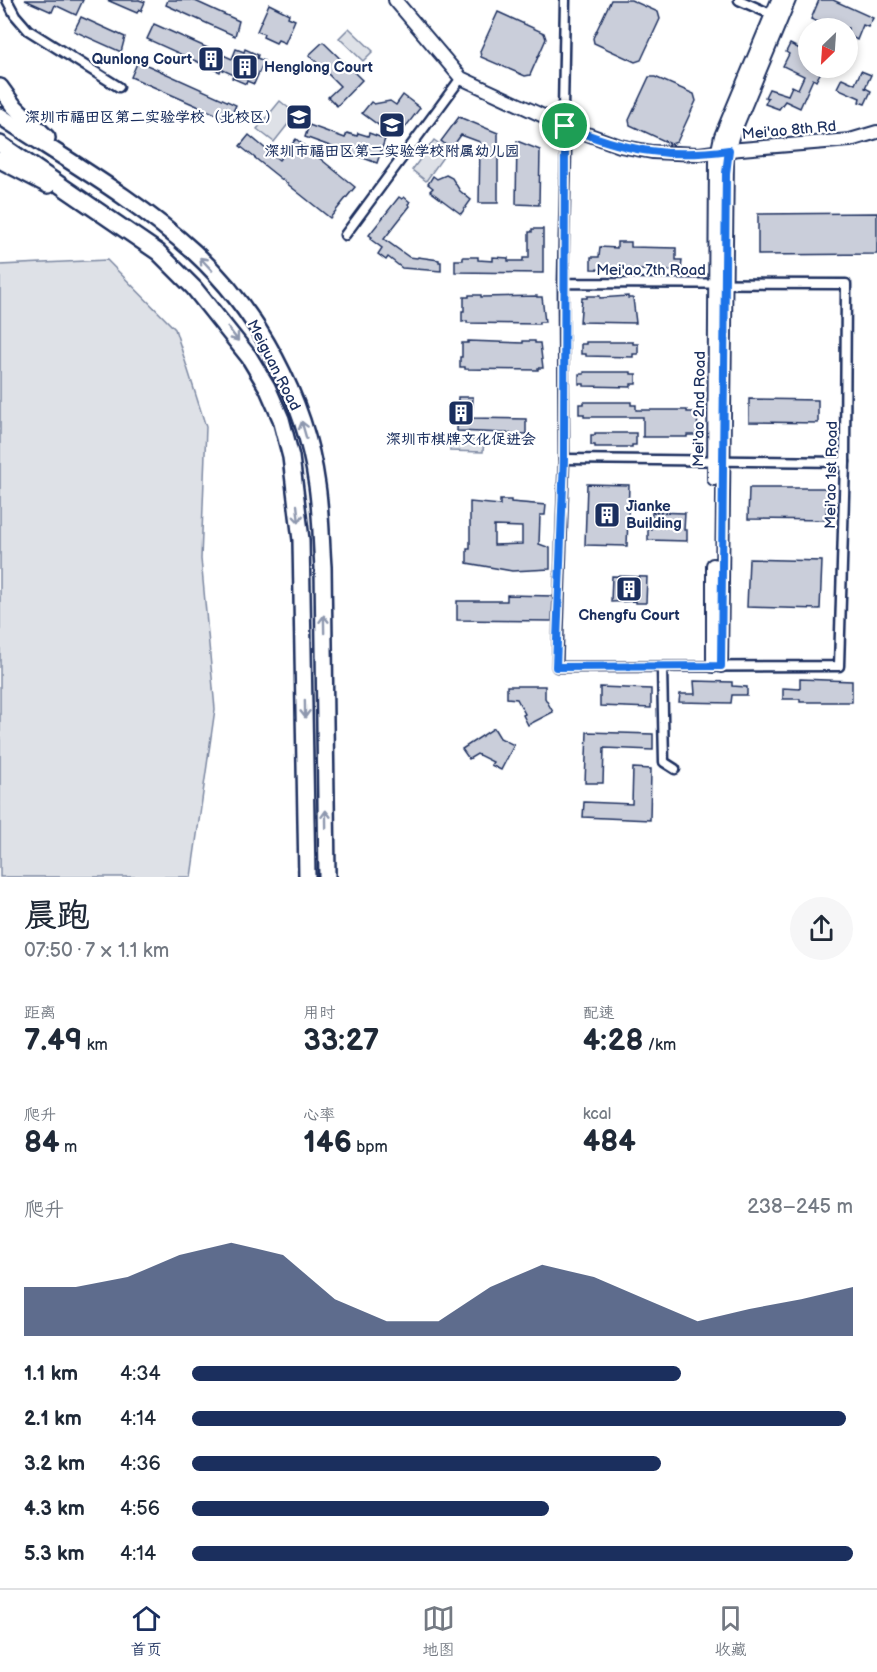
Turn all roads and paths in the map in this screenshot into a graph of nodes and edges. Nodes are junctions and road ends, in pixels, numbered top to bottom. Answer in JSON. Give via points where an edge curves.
{"nodes":[{"id":1,"x":7,"y":0,"type":"edge"},
{"id":2,"x":395,"y":0,"type":"edge"},
{"id":3,"x":565,"y":0,"type":"edge"},
{"id":4,"x":739,"y":0,"type":"edge"},
{"id":5,"x":778,"y":0,"type":"edge"},
{"id":6,"x":789,"y":0,"type":"edge"},
{"id":7,"x":776,"y":17,"type":"junction"},
{"id":8,"x":460,"y":78,"type":"junction"},
{"id":9,"x":0,"y":87,"type":"edge"},
{"id":10,"x":119,"y":87,"type":"dead end"},
{"id":11,"x":0,"y":117,"type":"edge"},
{"id":12,"x":565,"y":126,"type":"junction"},
{"id":13,"x":877,"y":132,"type":"edge"},
{"id":14,"x":0,"y":144,"type":"edge"},
{"id":15,"x":723,"y":151,"type":"junction"},
{"id":16,"x":0,"y":160,"type":"edge"},
{"id":17,"x":93,"y":177,"type":"junction"},
{"id":18,"x":115,"y":222,"type":"junction"},
{"id":19,"x":345,"y":235,"type":"dead end"},
{"id":20,"x":563,"y":283,"type":"junction"},
{"id":21,"x":720,"y":284,"type":"junction"},
{"id":22,"x":846,"y":284,"type":"joint"},
{"id":23,"x":564,"y":459,"type":"junction"},
{"id":24,"x":718,"y":461,"type":"junction"},
{"id":25,"x":845,"y":462,"type":"junction"},
{"id":26,"x":717,"y":666,"type":"junction"},
{"id":27,"x":662,"y":667,"type":"junction"},
{"id":28,"x":675,"y":769,"type":"dead end"},
{"id":29,"x":307,"y":877,"type":"edge"},
{"id":30,"x":327,"y":877,"type":"edge"}],
"edges":[{"from":1,"to":10,"type":"street","via":[[28,30]]},
{"from":2,"to":8,"type":"street","name":"Mei'ao 8th Rd"},
{"from":3,"to":12,"type":"street"},
{"from":4,"to":7,"type":"street"},
{"from":5,"to":7,"type":"street"},
{"from":6,"to":7,"type":"street"},
{"from":7,"to":15,"type":"street","name":"Mei'ao 2nd Road","via":[[732,137]]},
{"from":8,"to":12,"type":"street","name":"Mei'ao 8th Rd"},
{"from":8,"to":19,"type":"street"},
{"from":9,"to":17,"type":"highway","via":[[32,124]]},
{"from":11,"to":17,"type":"highway","name":"Meiguan Road"},
{"from":12,"to":15,"type":"street","name":"Mei'ao 8th Rd","via":[[639,150],[699,154]]},
{"from":12,"to":20,"type":"street"},
{"from":13,"to":15,"type":"street","name":"Mei'ao 8th Rd","via":[[850,140]]},
{"from":14,"to":18,"type":"highway","name":"Meiguan Road"},
{"from":15,"to":21,"type":"street","name":"Mei'ao 2nd Road","via":[[726,173]]},
{"from":16,"to":18,"type":"highway"},
{"from":30,"to":17,"type":"highway","name":"Meiguan Road","one_way":true,"via":[[323,567],[317,484],[300,417],[267,345],[247,312],[219,279],[194,252],[149,215]]},
{"from":18,"to":29,"type":"highway","name":"Meiguan Road","one_way":true,"via":[[158,252],[224,322],[267,387],[281,419],[291,457],[301,540]]},
{"from":20,"to":21,"type":"street","name":"Mei'ao 7th Road"},
{"from":20,"to":23,"type":"street"},
{"from":21,"to":22,"type":"street","name":"Mei'ao 7th Road"},
{"from":21,"to":24,"type":"street","name":"Mei'ao 2nd Road"},
{"from":22,"to":25,"type":"street","name":"Mei'ao 1st Road"},
{"from":23,"to":24,"type":"street"},
{"from":23,"to":27,"type":"street","via":[[556,667]]},
{"from":24,"to":25,"type":"street"},
{"from":24,"to":26,"type":"street","name":"Mei'ao 2nd Road"},
{"from":25,"to":26,"type":"street","name":"Mei'ao 1st Road","via":[[839,666]]},
{"from":26,"to":27,"type":"street"},
{"from":27,"to":28,"type":"street","via":[[664,762]]}]}
